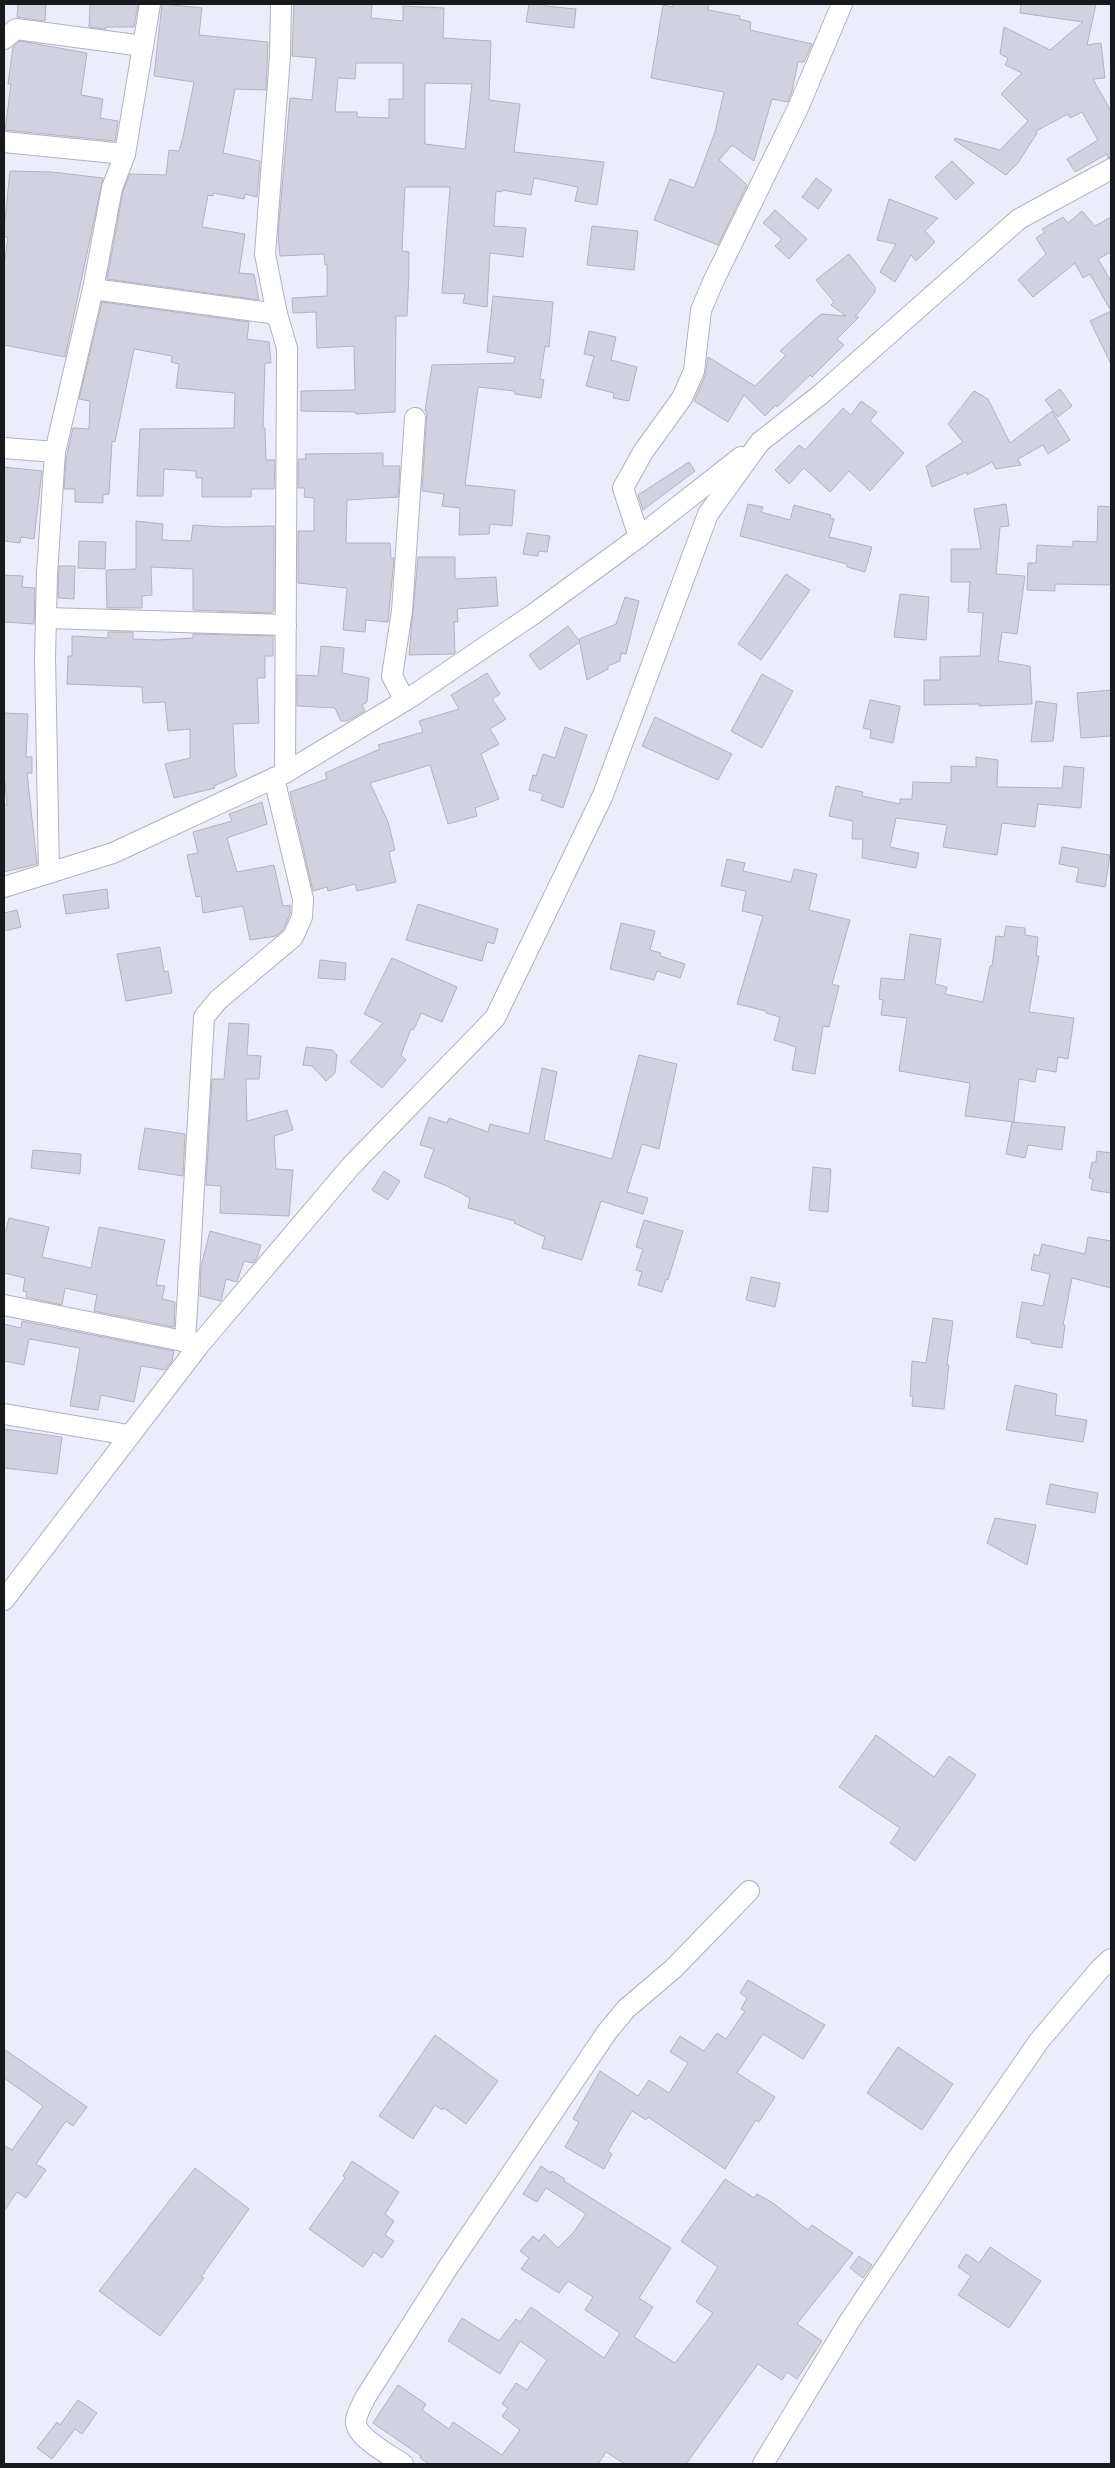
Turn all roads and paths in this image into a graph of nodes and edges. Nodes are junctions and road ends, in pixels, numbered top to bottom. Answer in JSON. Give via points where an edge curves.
{"nodes":[{"id":1,"x":150,"y":4,"type":"edge"},
{"id":2,"x":280,"y":4,"type":"edge"},
{"id":3,"x":842,"y":4,"type":"edge"},
{"id":4,"x":4,"y":25,"type":"edge"},
{"id":5,"x":4,"y":40,"type":"edge"},
{"id":6,"x":143,"y":46,"type":"junction"},
{"id":7,"x":4,"y":142,"type":"edge"},
{"id":8,"x":125,"y":154,"type":"junction"},
{"id":9,"x":1111,"y":168,"type":"edge"},
{"id":10,"x":93,"y":289,"type":"junction"},
{"id":11,"x":277,"y":314,"type":"junction"},
{"id":12,"x":415,"y":418,"type":"dead end"},
{"id":13,"x":760,"y":442,"type":"junction"},
{"id":14,"x":4,"y":448,"type":"edge"},
{"id":15,"x":55,"y":452,"type":"junction"},
{"id":16,"x":638,"y":537,"type":"junction"},
{"id":17,"x":46,"y":618,"type":"junction"},
{"id":18,"x":286,"y":626,"type":"junction"},
{"id":19,"x":405,"y":701,"type":"junction"},
{"id":20,"x":279,"y":776,"type":"junction"},
{"id":21,"x":49,"y":873,"type":"junction"},
{"id":22,"x":4,"y":887,"type":"edge"},
{"id":23,"x":4,"y":1305,"type":"edge"},
{"id":24,"x":192,"y":1343,"type":"junction"},
{"id":25,"x":4,"y":1414,"type":"edge"},
{"id":26,"x":129,"y":1435,"type":"junction"},
{"id":27,"x":4,"y":1600,"type":"edge"},
{"id":28,"x":749,"y":1891,"type":"dead end"},
{"id":29,"x":1111,"y":1959,"type":"edge"},
{"id":30,"x":403,"y":2464,"type":"edge"},
{"id":31,"x":763,"y":2464,"type":"edge"}],
"edges":[{"from":1,"to":6,"type":"street"},
{"from":2,"to":11,"type":"street","via":[[280,56],[264,254]]},
{"from":3,"to":16,"type":"street","via":[[798,108],[713,282],[702,310],[694,371],[682,398],[653,437],[623,488]]},
{"from":4,"to":5,"type":"street"},
{"from":5,"to":6,"type":"street","via":[[16,29]]},
{"from":6,"to":8,"type":"street"},
{"from":7,"to":8,"type":"street"},
{"from":8,"to":10,"type":"street","via":[[112,188]]},
{"from":9,"to":13,"type":"street","via":[[1019,220],[820,394]]},
{"from":10,"to":11,"type":"street"},
{"from":10,"to":15,"type":"street"},
{"from":11,"to":18,"type":"street","via":[[287,348]]},
{"from":12,"to":19,"type":"street","via":[[402,611],[392,676]]},
{"from":13,"to":16,"type":"street"},
{"from":13,"to":24,"type":"street","via":[[708,514],[603,795],[494,1018],[351,1166]]},
{"from":14,"to":15,"type":"street"},
{"from":15,"to":17,"type":"street"},
{"from":16,"to":19,"type":"street","via":[[535,613]]},
{"from":17,"to":18,"type":"street"},
{"from":17,"to":21,"type":"street"},
{"from":18,"to":20,"type":"street"},
{"from":19,"to":20,"type":"street"},
{"from":20,"to":21,"type":"street","via":[[113,853]]},
{"from":20,"to":24,"type":"street","via":[[303,898],[302,916],[293,936],[218,1000],[204,1017]]},
{"from":21,"to":22,"type":"street"},
{"from":23,"to":24,"type":"street"},
{"from":24,"to":26,"type":"street"},
{"from":25,"to":26,"type":"street"},
{"from":26,"to":27,"type":"street"},
{"from":28,"to":30,"type":"street","via":[[607,2032],[447,2269],[365,2398],[356,2419],[357,2429]]},
{"from":29,"to":31,"type":"street","via":[[1039,2041],[958,2158],[849,2322]]}]}
